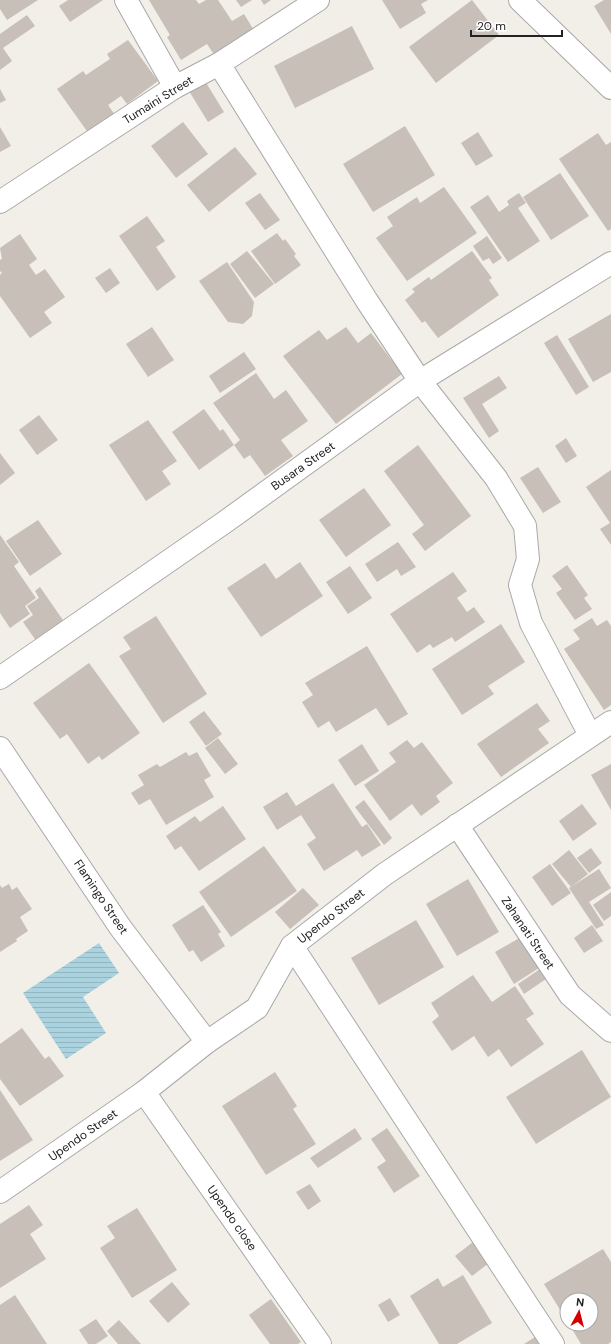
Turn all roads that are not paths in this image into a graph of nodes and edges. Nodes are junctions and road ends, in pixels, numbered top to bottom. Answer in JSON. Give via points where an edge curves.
{"nodes":[{"id":1,"x":126,"y":0,"type":"edge"},
{"id":2,"x":318,"y":0,"type":"edge"},
{"id":3,"x":520,"y":0,"type":"edge"},
{"id":4,"x":219,"y":64,"type":"junction"},
{"id":5,"x":175,"y":87,"type":"junction"},
{"id":6,"x":611,"y":88,"type":"edge"},
{"id":7,"x":0,"y":202,"type":"edge"},
{"id":8,"x":611,"y":263,"type":"edge"},
{"id":9,"x":420,"y":381,"type":"junction"},
{"id":10,"x":0,"y":678,"type":"edge"},
{"id":11,"x":611,"y":722,"type":"edge"},
{"id":12,"x":590,"y":735,"type":"junction"},
{"id":13,"x":0,"y":748,"type":"edge"},
{"id":14,"x":457,"y":825,"type":"junction"},
{"id":15,"x":292,"y":946,"type":"junction"},
{"id":16,"x":611,"y":1031,"type":"edge"},
{"id":17,"x":207,"y":1042,"type":"junction"},
{"id":18,"x":144,"y":1092,"type":"junction"},
{"id":19,"x":0,"y":1192,"type":"edge"},
{"id":20,"x":320,"y":1344,"type":"edge"},
{"id":21,"x":553,"y":1344,"type":"edge"}],
"edges":[{"from":1,"to":5,"type":"street"},
{"from":2,"to":4,"type":"street","name":"Tumaini Street"},
{"from":3,"to":6,"type":"street"},
{"from":4,"to":5,"type":"street","name":"Tumaini Street"},
{"from":4,"to":9,"type":"street","via":[[328,241]]},
{"from":5,"to":7,"type":"street","name":"Tumaini Street"},
{"from":8,"to":9,"type":"street","name":"Busara Street"},
{"from":9,"to":10,"type":"street","name":"Busara Street","via":[[225,522]]},
{"from":9,"to":12,"type":"street","via":[[496,478],[525,526],[528,559],[520,585],[531,622]]},
{"from":11,"to":12,"type":"street","name":"Upendo Street"},
{"from":12,"to":14,"type":"street","name":"Upendo Street"},
{"from":13,"to":17,"type":"street","name":"Flamingo Street","via":[[120,927]]},
{"from":14,"to":15,"type":"street","name":"Upendo Street","via":[[384,874]]},
{"from":14,"to":16,"type":"street","name":"Zahanati Street","via":[[570,995]]},
{"from":15,"to":17,"type":"street","name":"Upendo Street","via":[[257,1008]]},
{"from":15,"to":21,"type":"street"},
{"from":17,"to":18,"type":"street","name":"Upendo Street"},
{"from":18,"to":19,"type":"street","name":"Upendo Street"},
{"from":18,"to":20,"type":"street","name":"Upendo close"}]}
